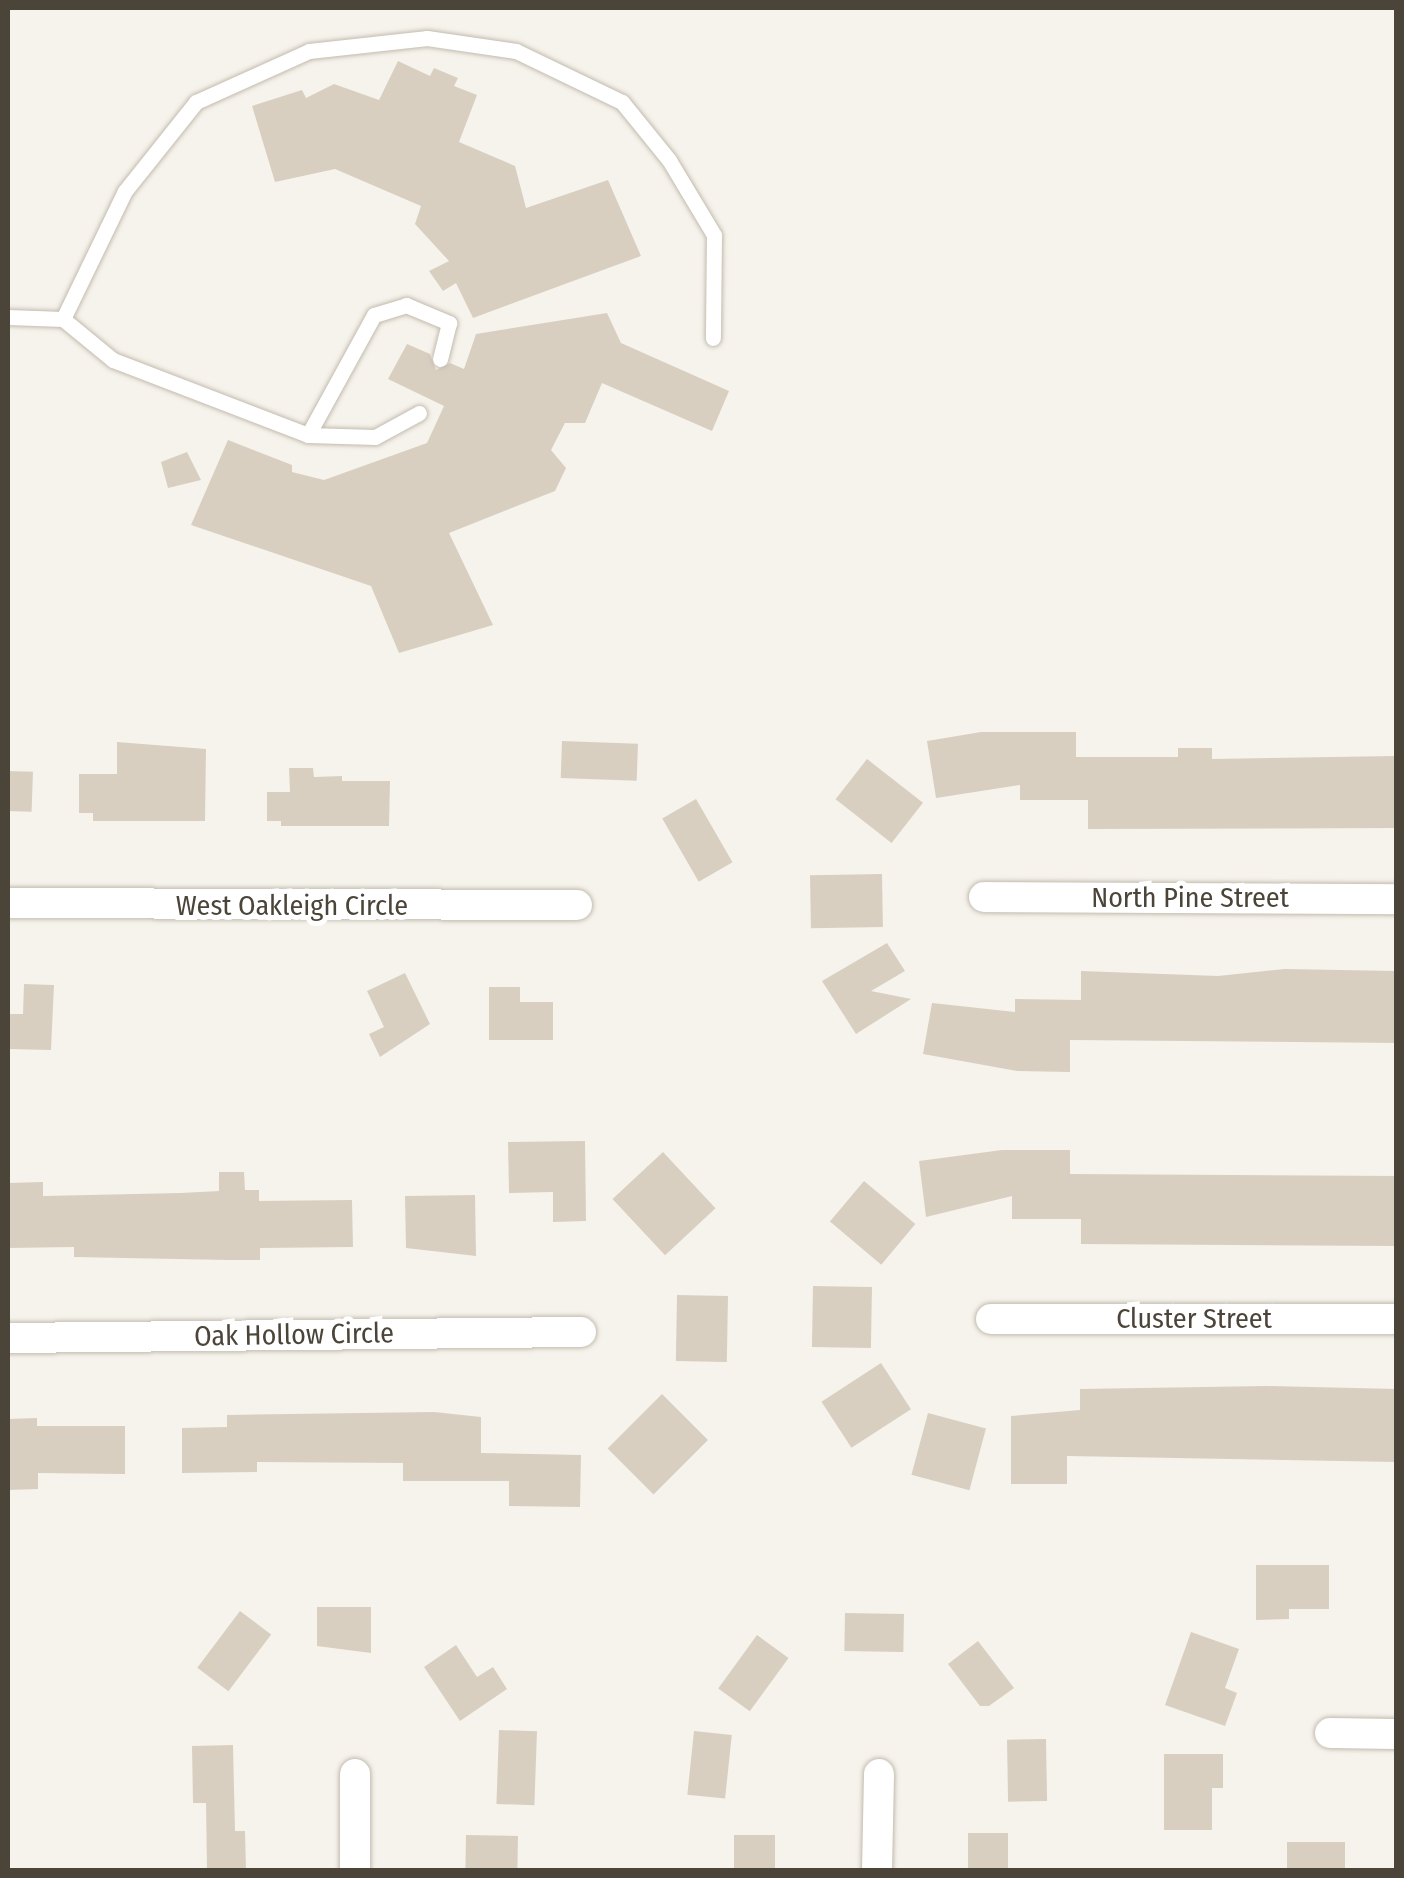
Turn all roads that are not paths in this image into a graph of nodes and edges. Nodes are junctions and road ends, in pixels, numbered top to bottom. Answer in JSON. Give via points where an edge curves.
{"nodes":[{"id":1,"x":8,"y":317,"type":"edge"},
{"id":2,"x":63,"y":319,"type":"junction"},
{"id":3,"x":713,"y":338,"type":"dead end"},
{"id":4,"x":440,"y":359,"type":"dead end"},
{"id":5,"x":419,"y":413,"type":"dead end"},
{"id":6,"x":308,"y":435,"type":"junction"},
{"id":7,"x":984,"y":897,"type":"dead end"},
{"id":8,"x":1396,"y":899,"type":"edge"},
{"id":9,"x":8,"y":902,"type":"edge"},
{"id":10,"x":577,"y":906,"type":"dead end"},
{"id":11,"x":991,"y":1319,"type":"dead end"},
{"id":12,"x":1396,"y":1319,"type":"edge"},
{"id":13,"x":581,"y":1332,"type":"dead end"},
{"id":14,"x":8,"y":1338,"type":"edge"},
{"id":15,"x":1330,"y":1733,"type":"dead end"},
{"id":16,"x":1396,"y":1734,"type":"edge"},
{"id":17,"x":354,"y":1774,"type":"dead end"},
{"id":18,"x":879,"y":1774,"type":"dead end"},
{"id":19,"x":355,"y":1870,"type":"edge"},
{"id":20,"x":877,"y":1870,"type":"edge"}],
"edges":[{"from":1,"to":2,"type":"lane"},
{"from":2,"to":3,"type":"lane","via":[[125,191],[196,102],[309,52],[427,38],[516,52],[622,102],[669,160],[714,235]]},
{"from":2,"to":6,"type":"lane","via":[[113,360]]},
{"from":4,"to":6,"type":"lane","via":[[449,324],[406,304],[374,316]]},
{"from":5,"to":6,"type":"lane","via":[[375,437]]},
{"from":7,"to":8,"type":"street","name":"North Pine Street"},
{"from":9,"to":10,"type":"street","name":"West Oakleigh Circle"},
{"from":11,"to":12,"type":"street","name":"Cluster Street"},
{"from":13,"to":14,"type":"street","name":"Oak Hollow Circle"},
{"from":15,"to":16,"type":"street"},
{"from":17,"to":19,"type":"street"},
{"from":18,"to":20,"type":"street"}]}
